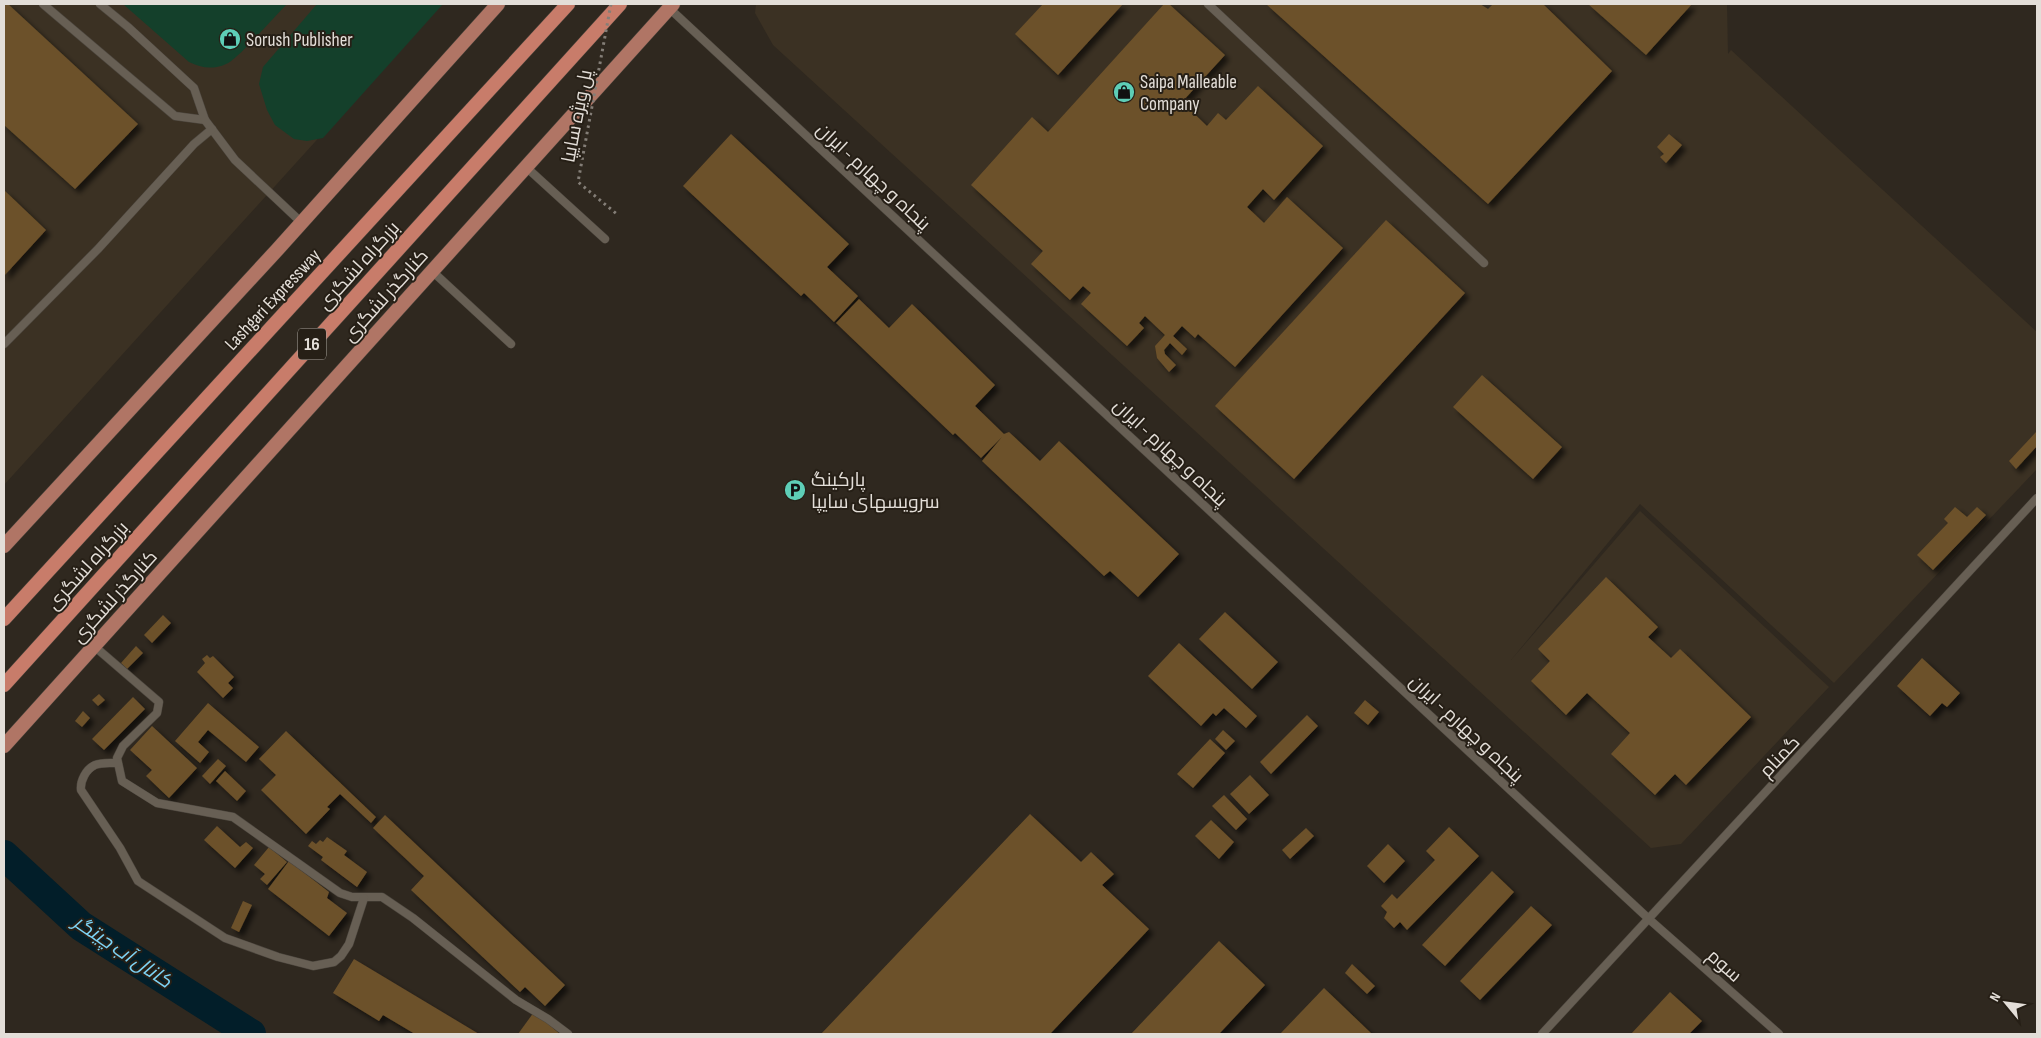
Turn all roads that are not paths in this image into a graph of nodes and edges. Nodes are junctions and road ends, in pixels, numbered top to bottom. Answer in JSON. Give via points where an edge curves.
{"nodes":[{"id":1,"x":43,"y":4,"type":"edge"},
{"id":2,"x":100,"y":4,"type":"edge"},
{"id":3,"x":498,"y":4,"type":"edge"},
{"id":4,"x":568,"y":4,"type":"edge"},
{"id":5,"x":620,"y":4,"type":"edge"},
{"id":6,"x":1208,"y":4,"type":"edge"},
{"id":7,"x":671,"y":6,"type":"edge"},
{"id":8,"x":205,"y":120,"type":"junction"},
{"id":9,"x":212,"y":129,"type":"junction"},
{"id":10,"x":526,"y":167,"type":"junction"},
{"id":11,"x":302,"y":223,"type":"junction"},
{"id":12,"x":605,"y":239,"type":"dead end"},
{"id":13,"x":1484,"y":263,"type":"dead end"},
{"id":14,"x":432,"y":271,"type":"junction"},
{"id":15,"x":4,"y":344,"type":"edge"},
{"id":16,"x":511,"y":344,"type":"dead end"},
{"id":17,"x":2037,"y":498,"type":"edge"},
{"id":18,"x":4,"y":546,"type":"edge"},
{"id":19,"x":4,"y":619,"type":"edge"},
{"id":20,"x":94,"y":646,"type":"junction"},
{"id":21,"x":4,"y":685,"type":"edge"},
{"id":22,"x":4,"y":746,"type":"edge"},
{"id":23,"x":117,"y":763,"type":"junction"},
{"id":24,"x":364,"y":898,"type":"junction"},
{"id":25,"x":1650,"y":920,"type":"junction"},
{"id":26,"x":568,"y":1034,"type":"edge"},
{"id":27,"x":1542,"y":1034,"type":"edge"},
{"id":28,"x":1779,"y":1034,"type":"edge"}],
"edges":[{"from":1,"to":8,"type":"lane","via":[[175,116]]},
{"from":2,"to":8,"type":"lane","via":[[194,88]]},
{"from":3,"to":11,"type":"main road"},
{"from":4,"to":19,"type":"highway","name":"Lashgari Expressway","number":"16"},
{"from":5,"to":21,"type":"highway","name":"بزرگراه لشگری","number":"16"},
{"from":6,"to":13,"type":"lane"},
{"from":7,"to":10,"type":"main road","name":"کنارگذر لشگری"},
{"from":7,"to":25,"type":"lane","name":"پنجاه و چهارم - ایران"},
{"from":8,"to":9,"type":"lane"},
{"from":9,"to":11,"type":"lane","via":[[235,160]]},
{"from":9,"to":15,"type":"lane","via":[[194,144],[98,249]]},
{"from":10,"to":12,"type":"lane"},
{"from":10,"to":14,"type":"main road","name":"کنارگذر لشگری"},
{"from":11,"to":18,"type":"main road"},
{"from":14,"to":16,"type":"lane"},
{"from":14,"to":20,"type":"main road","name":"کنارگذر لشگری"},
{"from":17,"to":25,"type":"lane","name":"گمنام"},
{"from":20,"to":22,"type":"main road","name":"کنارگذر لشگری"},
{"from":20,"to":23,"type":"lane","via":[[159,702],[157,714],[123,746],[116,758]]},
{"from":23,"to":24,"type":"lane","via":[[122,781],[157,803],[233,817],[340,893]]},
{"from":23,"to":24,"type":"lane","via":[[95,765],[84,775],[81,790],[138,881],[225,938],[313,966],[334,962],[349,944]]},
{"from":24,"to":26,"type":"lane","via":[[382,898],[413,918],[516,1000]]},
{"from":25,"to":27,"type":"lane","name":"گمنام"},
{"from":25,"to":28,"type":"lane","name":"سوم"}]}
